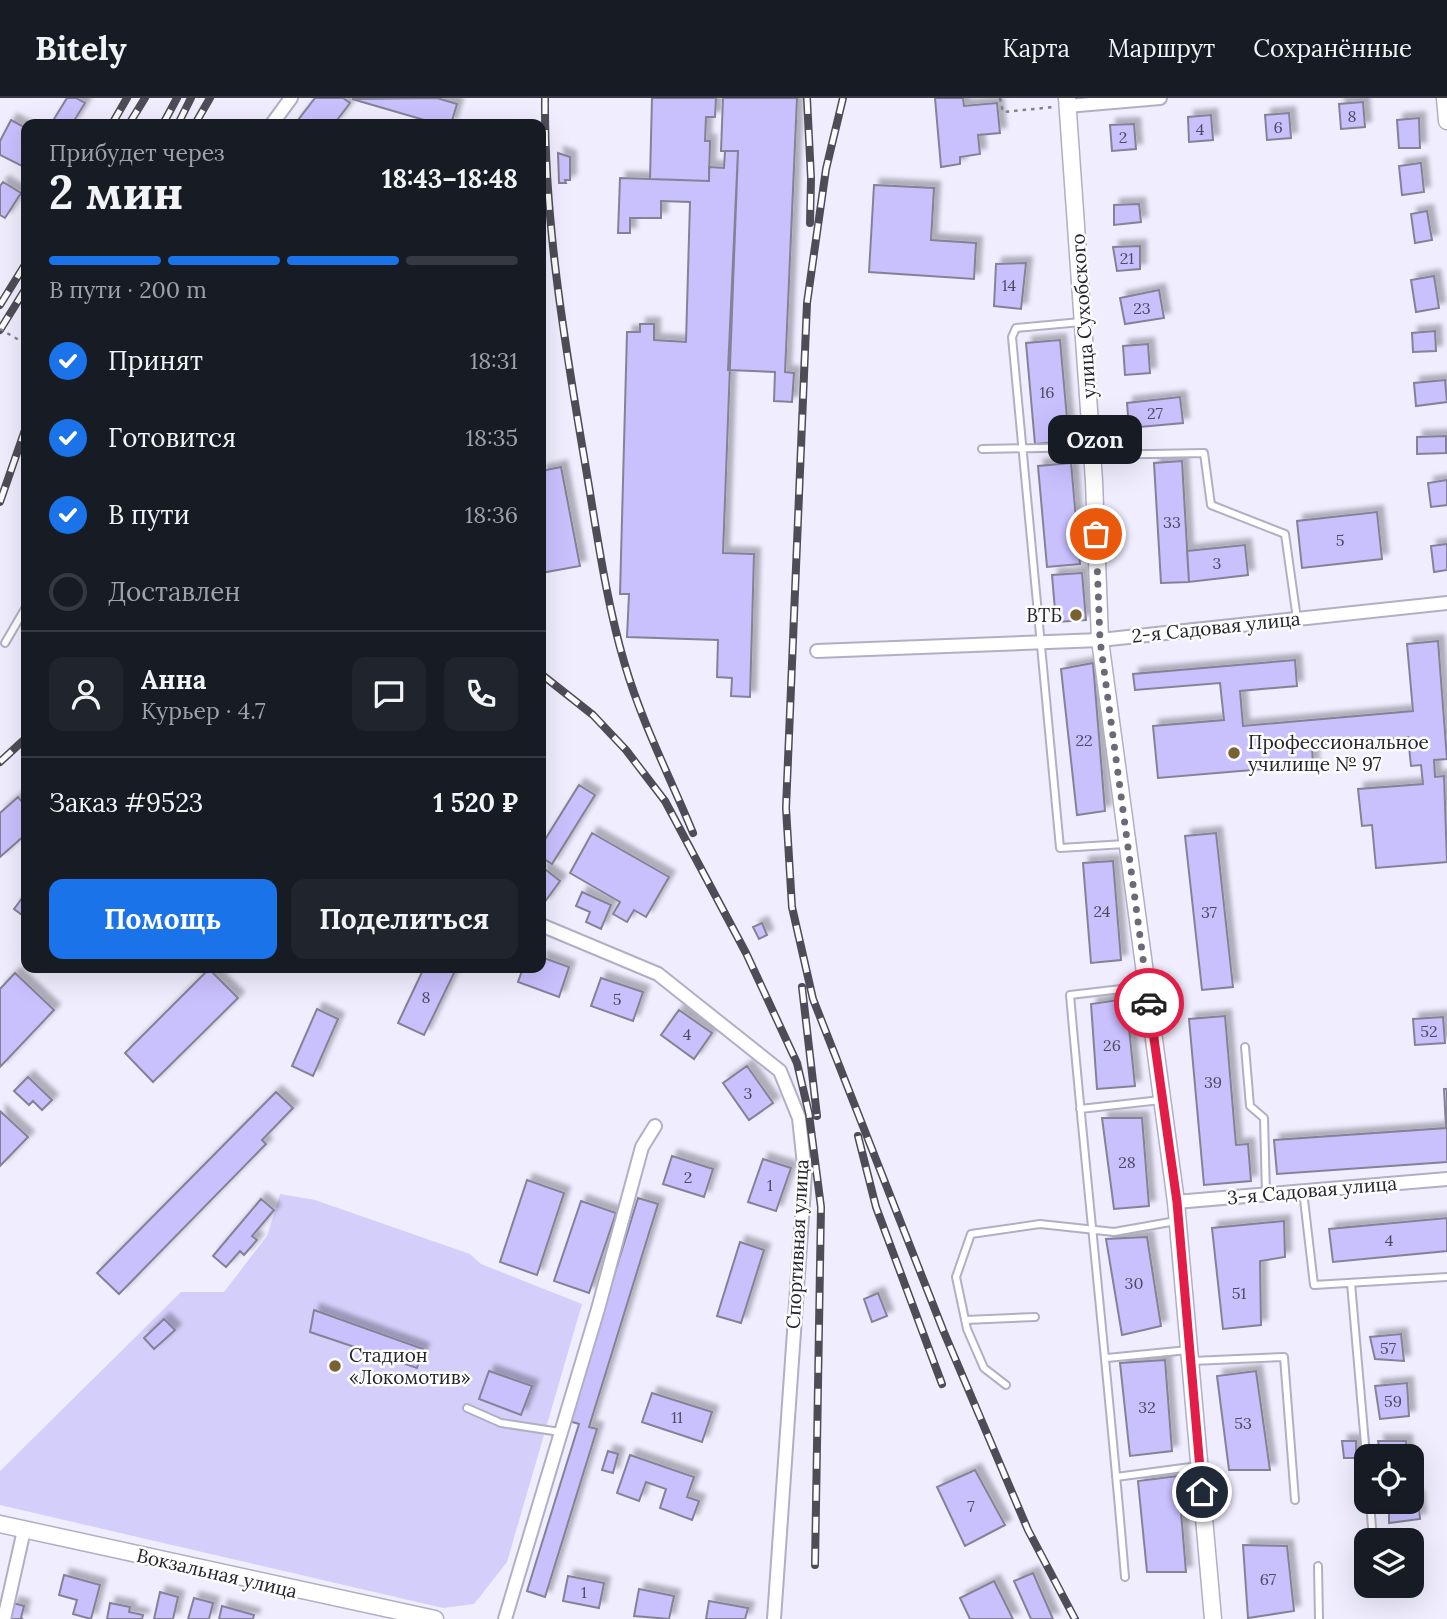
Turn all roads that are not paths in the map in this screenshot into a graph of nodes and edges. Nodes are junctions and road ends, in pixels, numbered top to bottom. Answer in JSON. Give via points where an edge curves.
{"nodes":[{"id":1,"x":291,"y":98,"type":"edge"},
{"id":2,"x":1160,"y":98,"type":"edge"},
{"id":3,"x":1445,"y":98,"type":"edge"},
{"id":4,"x":1067,"y":102,"type":"edge"},
{"id":5,"x":276,"y":119,"type":"edge"},
{"id":6,"x":1447,"y":121,"type":"edge"},
{"id":7,"x":1083,"y":322,"type":"junction"},
{"id":8,"x":1022,"y":448,"type":"junction"},
{"id":9,"x":982,"y":449,"type":"dead end"},
{"id":10,"x":1092,"y":451,"type":"junction"},
{"id":11,"x":1447,"y":603,"type":"edge"},
{"id":12,"x":21,"y":616,"type":"edge"},
{"id":13,"x":1297,"y":619,"type":"junction"},
{"id":14,"x":1100,"y":640,"type":"junction"},
{"id":15,"x":1042,"y":642,"type":"junction"},
{"id":16,"x":5,"y":643,"type":"dead end"},
{"id":17,"x":817,"y":651,"type":"dead end"},
{"id":18,"x":1127,"y":844,"type":"junction"},
{"id":19,"x":546,"y":927,"type":"edge"},
{"id":20,"x":1147,"y":986,"type":"junction"},
{"id":21,"x":1244,"y":1047,"type":"dead end"},
{"id":22,"x":1162,"y":1100,"type":"junction"},
{"id":23,"x":1080,"y":1109,"type":"junction"},
{"id":24,"x":655,"y":1126,"type":"dead end"},
{"id":25,"x":1447,"y":1179,"type":"edge"},
{"id":26,"x":1303,"y":1191,"type":"junction"},
{"id":27,"x":1266,"y":1194,"type":"junction"},
{"id":28,"x":1177,"y":1202,"type":"junction"},
{"id":29,"x":1178,"y":1221,"type":"junction"},
{"id":30,"x":1090,"y":1229,"type":"junction"},
{"id":31,"x":1447,"y":1277,"type":"edge"},
{"id":32,"x":1352,"y":1283,"type":"junction"},
{"id":33,"x":1035,"y":1317,"type":"dead end"},
{"id":34,"x":965,"y":1320,"type":"junction"},
{"id":35,"x":1190,"y":1355,"type":"junction"},
{"id":36,"x":1107,"y":1358,"type":"junction"},
{"id":37,"x":1006,"y":1385,"type":"dead end"},
{"id":38,"x":467,"y":1408,"type":"dead end"},
{"id":39,"x":560,"y":1432,"type":"junction"},
{"id":40,"x":1365,"y":1444,"type":"edge"},
{"id":41,"x":1200,"y":1466,"type":"junction"},
{"id":42,"x":1116,"y":1477,"type":"junction"},
{"id":43,"x":1295,"y":1500,"type":"dead end"},
{"id":44,"x":0,"y":1524,"type":"edge"},
{"id":45,"x":24,"y":1530,"type":"junction"},
{"id":46,"x":1318,"y":1566,"type":"dead end"},
{"id":47,"x":1125,"y":1577,"type":"dead end"},
{"id":48,"x":4,"y":1619,"type":"edge"},
{"id":49,"x":435,"y":1619,"type":"edge"},
{"id":50,"x":505,"y":1619,"type":"edge"},
{"id":51,"x":774,"y":1619,"type":"edge"},
{"id":52,"x":1213,"y":1619,"type":"edge"},
{"id":53,"x":1319,"y":1619,"type":"edge"}],
"edges":[{"from":1,"to":5,"type":"street"},
{"from":2,"to":4,"type":"street"},
{"from":3,"to":6,"type":"street"},
{"from":4,"to":7,"type":"street","name":"улица Сухобского"},
{"from":7,"to":8,"type":"lane","via":[[1016,328],[1012,337]]},
{"from":7,"to":10,"type":"street","name":"улица Сухобского"},
{"from":8,"to":9,"type":"lane"},
{"from":8,"to":10,"type":"lane"},
{"from":8,"to":15,"type":"lane"},
{"from":10,"to":13,"type":"lane","via":[[1204,453],[1211,505],[1285,534]]},
{"from":10,"to":14,"type":"street","name":"улица Сухобского"},
{"from":11,"to":13,"type":"street","name":"2-я Садовая улица"},
{"from":12,"to":16,"type":"lane"},
{"from":13,"to":14,"type":"street","name":"2-я Садовая улица"},
{"from":14,"to":15,"type":"street","name":"2-я Садовая улица"},
{"from":14,"to":18,"type":"street","name":"улица Сухобского"},
{"from":15,"to":17,"type":"street","name":"2-я Садовая улица"},
{"from":15,"to":18,"type":"lane","via":[[1060,848]]},
{"from":18,"to":20,"type":"street","name":"улица Сухобского"},
{"from":19,"to":51,"type":"street","name":"Спортивная улица","via":[[658,974],[780,1071],[799,1118],[805,1174]]},
{"from":20,"to":22,"type":"street","name":"улица Сухобского"},
{"from":20,"to":23,"type":"lane","via":[[1070,995]]},
{"from":21,"to":27,"type":"lane","via":[[1250,1106],[1264,1118]]},
{"from":22,"to":23,"type":"lane"},
{"from":22,"to":28,"type":"street","name":"улица Сухобского"},
{"from":23,"to":30,"type":"lane"},
{"from":24,"to":39,"type":"street","via":[[642,1147]]},
{"from":25,"to":26,"type":"street","name":"3-я Садовая улица"},
{"from":26,"to":27,"type":"street","name":"3-я Садовая улица"},
{"from":26,"to":32,"type":"lane","via":[[1314,1285]]},
{"from":27,"to":28,"type":"street","name":"3-я Садовая улица"},
{"from":28,"to":29,"type":"street","name":"улица Сухобского"},
{"from":29,"to":30,"type":"lane","via":[[1114,1232]]},
{"from":29,"to":35,"type":"street","name":"улица Сухобского"},
{"from":30,"to":34,"type":"lane","via":[[1040,1224],[971,1234],[956,1277]]},
{"from":30,"to":36,"type":"lane"},
{"from":31,"to":32,"type":"lane"},
{"from":32,"to":40,"type":"lane"},
{"from":33,"to":34,"type":"lane"},
{"from":34,"to":37,"type":"lane","via":[[984,1368]]},
{"from":35,"to":36,"type":"lane"},
{"from":35,"to":41,"type":"street","name":"улица Сухобского"},
{"from":35,"to":43,"type":"lane","via":[[1284,1357]]},
{"from":36,"to":42,"type":"lane"},
{"from":38,"to":39,"type":"lane","via":[[501,1423]]},
{"from":39,"to":50,"type":"street"},
{"from":41,"to":42,"type":"lane"},
{"from":41,"to":52,"type":"street","name":"улица Сухобского"},
{"from":42,"to":47,"type":"lane"},
{"from":44,"to":45,"type":"street","name":"Вокзальная улица"},
{"from":45,"to":48,"type":"street"},
{"from":45,"to":49,"type":"street","name":"Вокзальная улица"},
{"from":46,"to":53,"type":"lane"}]}
